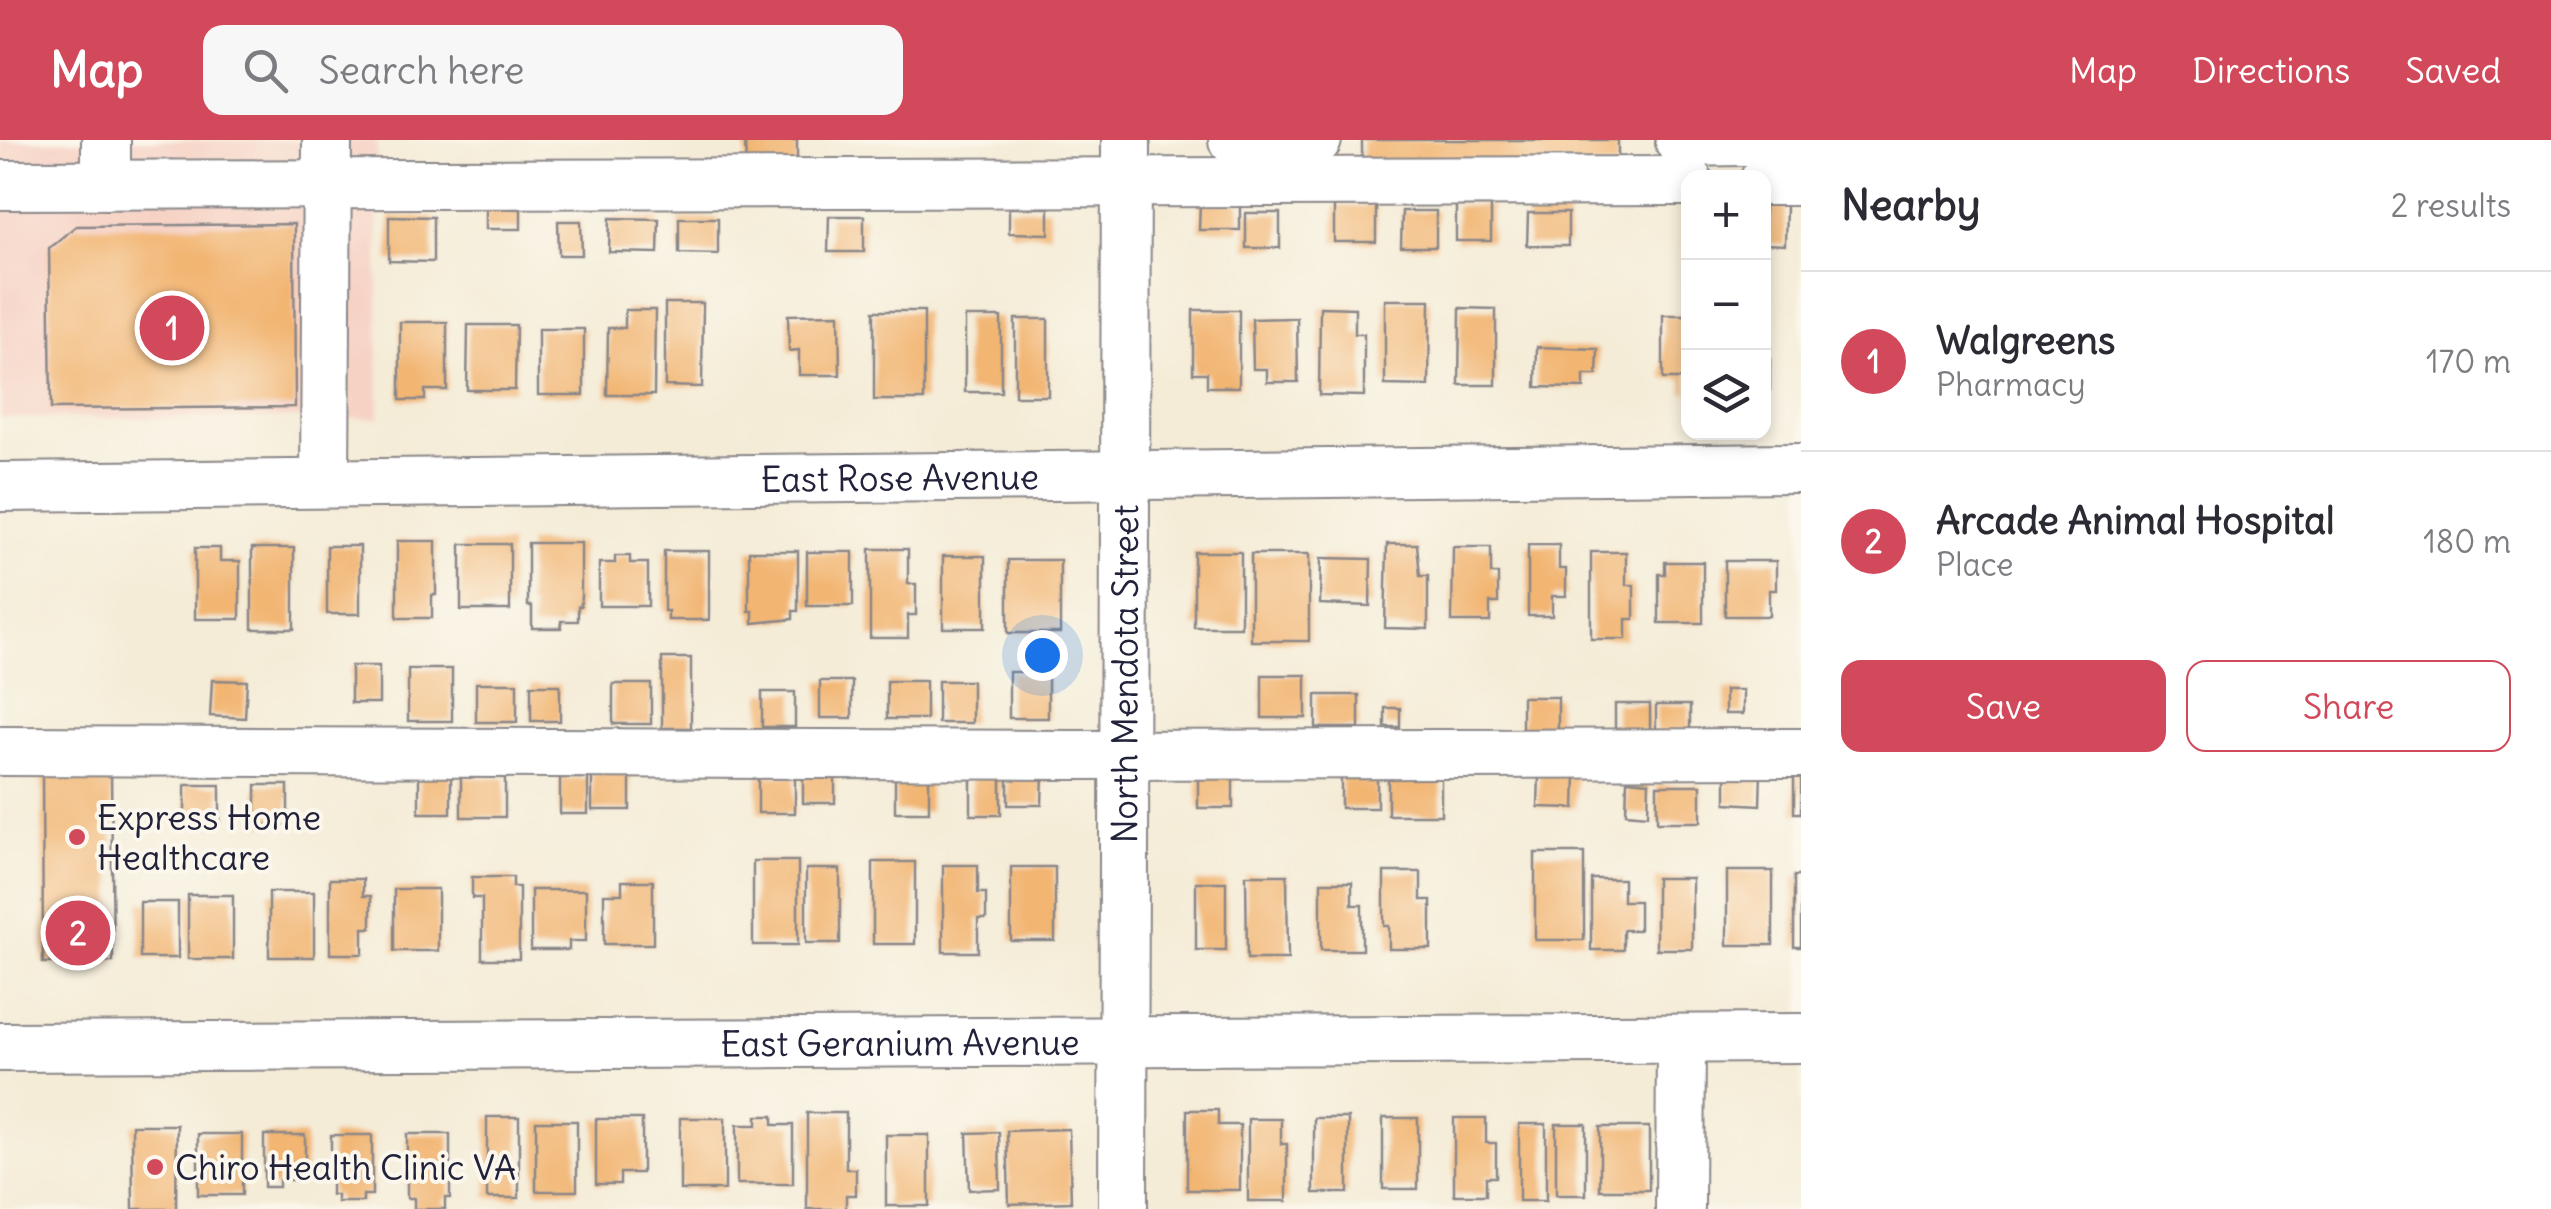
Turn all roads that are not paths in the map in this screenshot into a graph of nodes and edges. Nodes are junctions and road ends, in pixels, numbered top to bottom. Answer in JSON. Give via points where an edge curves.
{"nodes":[{"id":1,"x":1233,"y":140,"type":"edge"},
{"id":2,"x":1317,"y":140,"type":"edge"},
{"id":3,"x":1798,"y":140,"type":"edge"},
{"id":4,"x":1682,"y":161,"type":"edge"},
{"id":5,"x":1126,"y":162,"type":"edge"},
{"id":6,"x":106,"y":163,"type":"edge"},
{"id":7,"x":327,"y":163,"type":"edge"},
{"id":8,"x":1771,"y":181,"type":"edge"},
{"id":9,"x":1801,"y":181,"type":"edge"},
{"id":10,"x":0,"y":185,"type":"edge"},
{"id":11,"x":1801,"y":468,"type":"edge"},
{"id":12,"x":1125,"y":473,"type":"junction"},
{"id":13,"x":325,"y":483,"type":"junction"},
{"id":14,"x":0,"y":487,"type":"edge"},
{"id":15,"x":0,"y":751,"type":"edge"},
{"id":16,"x":1801,"y":753,"type":"edge"},
{"id":17,"x":1124,"y":755,"type":"junction"},
{"id":18,"x":1801,"y":1038,"type":"edge"},
{"id":19,"x":1681,"y":1039,"type":"junction"},
{"id":20,"x":1124,"y":1040,"type":"junction"},
{"id":21,"x":0,"y":1047,"type":"edge"},
{"id":22,"x":1123,"y":1209,"type":"edge"},
{"id":23,"x":1680,"y":1209,"type":"edge"}],
"edges":[{"from":1,"to":2,"type":"street","via":[[1294,146]]},
{"from":3,"to":4,"type":"street"},
{"from":4,"to":5,"type":"street"},
{"from":5,"to":7,"type":"street"},
{"from":5,"to":12,"type":"street","name":"North Mendota Street"},
{"from":6,"to":7,"type":"street"},
{"from":6,"to":10,"type":"street"},
{"from":7,"to":13,"type":"street"},
{"from":8,"to":9,"type":"street"},
{"from":11,"to":12,"type":"street","name":"East Rose Avenue"},
{"from":12,"to":13,"type":"street","name":"East Rose Avenue"},
{"from":12,"to":17,"type":"street","name":"North Mendota Street"},
{"from":13,"to":14,"type":"street","name":"East Rose Avenue"},
{"from":15,"to":17,"type":"street"},
{"from":16,"to":17,"type":"street"},
{"from":17,"to":20,"type":"street","name":"North Mendota Street"},
{"from":18,"to":19,"type":"street","name":"East Geranium Avenue"},
{"from":19,"to":20,"type":"street","name":"East Geranium Avenue"},
{"from":19,"to":23,"type":"street"},
{"from":20,"to":21,"type":"street","name":"East Geranium Avenue"},
{"from":20,"to":22,"type":"street","name":"North Mendota Street"}]}
